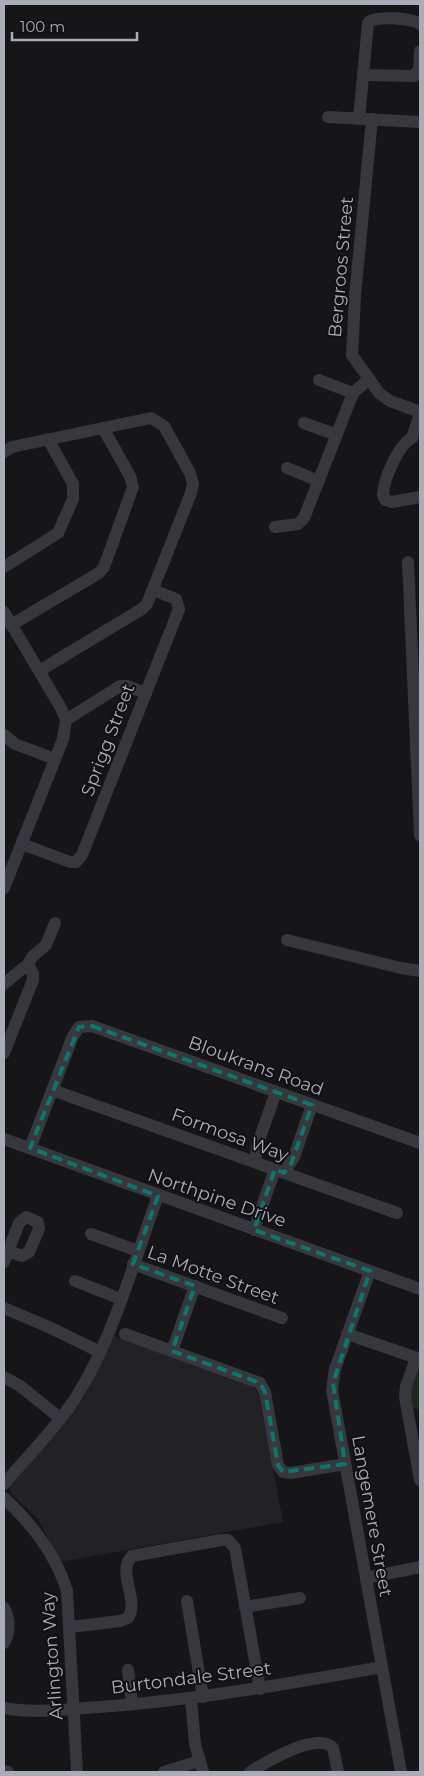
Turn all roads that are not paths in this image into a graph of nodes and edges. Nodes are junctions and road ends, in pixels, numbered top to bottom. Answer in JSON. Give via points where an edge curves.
{"nodes":[{"id":1,"x":420,"y":24,"type":"edge"},
{"id":2,"x":420,"y":51,"type":"edge"},
{"id":3,"x":363,"y":75,"type":"junction"},
{"id":4,"x":328,"y":117,"type":"dead end"},
{"id":5,"x":365,"y":119,"type":"junction"},
{"id":6,"x":420,"y":122,"type":"edge"},
{"id":7,"x":319,"y":380,"type":"dead end"},
{"id":8,"x":368,"y":380,"type":"junction"},
{"id":9,"x":353,"y":393,"type":"junction"},
{"id":10,"x":420,"y":413,"type":"edge"},
{"id":11,"x":304,"y":424,"type":"dead end"},
{"id":12,"x":103,"y":428,"type":"junction"},
{"id":13,"x":337,"y":435,"type":"junction"},
{"id":14,"x":48,"y":440,"type":"junction"},
{"id":15,"x":416,"y":442,"type":"edge"},
{"id":16,"x":4,"y":452,"type":"edge"},
{"id":17,"x":287,"y":468,"type":"dead end"},
{"id":18,"x":320,"y":481,"type":"junction"},
{"id":19,"x":420,"y":497,"type":"edge"},
{"id":20,"x":275,"y":527,"type":"dead end"},
{"id":21,"x":408,"y":562,"type":"dead end"},
{"id":22,"x":4,"y":567,"type":"edge"},
{"id":23,"x":153,"y":590,"type":"junction"},
{"id":24,"x":4,"y":612,"type":"edge"},
{"id":25,"x":11,"y":625,"type":"junction"},
{"id":26,"x":39,"y":671,"type":"junction"},
{"id":27,"x":146,"y":693,"type":"junction"},
{"id":28,"x":66,"y":720,"type":"junction"},
{"id":29,"x":4,"y":735,"type":"edge"},
{"id":30,"x":56,"y":759,"type":"junction"},
{"id":31,"x":420,"y":835,"type":"edge"},
{"id":32,"x":22,"y":844,"type":"junction"},
{"id":33,"x":4,"y":888,"type":"edge"},
{"id":34,"x":55,"y":923,"type":"dead end"},
{"id":35,"x":287,"y":940,"type":"dead end"},
{"id":36,"x":26,"y":967,"type":"junction"},
{"id":37,"x":420,"y":971,"type":"edge"},
{"id":38,"x":4,"y":984,"type":"edge"},
{"id":39,"x":4,"y":1053,"type":"edge"},
{"id":40,"x":52,"y":1090,"type":"junction"},
{"id":41,"x":276,"y":1092,"type":"junction"},
{"id":42,"x":312,"y":1104,"type":"junction"},
{"id":43,"x":4,"y":1139,"type":"edge"},
{"id":44,"x":420,"y":1143,"type":"edge"},
{"id":45,"x":30,"y":1148,"type":"junction"},
{"id":46,"x":255,"y":1162,"type":"junction"},
{"id":47,"x":279,"y":1171,"type":"junction"},
{"id":48,"x":158,"y":1196,"type":"junction"},
{"id":49,"x":397,"y":1213,"type":"dead end"},
{"id":50,"x":254,"y":1230,"type":"junction"},
{"id":51,"x":91,"y":1234,"type":"dead end"},
{"id":52,"x":138,"y":1251,"type":"junction"},
{"id":53,"x":133,"y":1264,"type":"junction"},
{"id":54,"x":370,"y":1271,"type":"junction"},
{"id":55,"x":75,"y":1281,"type":"dead end"},
{"id":56,"x":195,"y":1286,"type":"junction"},
{"id":57,"x":420,"y":1289,"type":"edge"},
{"id":58,"x":121,"y":1299,"type":"junction"},
{"id":59,"x":4,"y":1308,"type":"edge"},
{"id":60,"x":282,"y":1318,"type":"dead end"},
{"id":61,"x":125,"y":1334,"type":"dead end"},
{"id":62,"x":347,"y":1334,"type":"junction"},
{"id":63,"x":172,"y":1351,"type":"junction"},
{"id":64,"x":100,"y":1352,"type":"junction"},
{"id":65,"x":418,"y":1358,"type":"edge"},
{"id":66,"x":5,"y":1379,"type":"edge"},
{"id":67,"x":414,"y":1414,"type":"edge"},
{"id":68,"x":60,"y":1418,"type":"junction"},
{"id":69,"x":345,"y":1464,"type":"junction"},
{"id":70,"x":420,"y":1480,"type":"edge"},
{"id":71,"x":4,"y":1484,"type":"edge"},
{"id":72,"x":4,"y":1498,"type":"edge"},
{"id":73,"x":420,"y":1567,"type":"edge"},
{"id":74,"x":366,"y":1578,"type":"junction"},
{"id":75,"x":300,"y":1598,"type":"dead end"},
{"id":76,"x":187,"y":1601,"type":"dead end"},
{"id":77,"x":245,"y":1607,"type":"junction"},
{"id":78,"x":4,"y":1608,"type":"edge"},
{"id":79,"x":71,"y":1627,"type":"junction"},
{"id":80,"x":4,"y":1643,"type":"edge"},
{"id":81,"x":382,"y":1667,"type":"junction"},
{"id":82,"x":128,"y":1670,"type":"dead end"},
{"id":83,"x":260,"y":1689,"type":"junction"},
{"id":84,"x":197,"y":1698,"type":"junction"},
{"id":85,"x":132,"y":1704,"type":"junction"},
{"id":86,"x":4,"y":1708,"type":"edge"},
{"id":87,"x":74,"y":1708,"type":"junction"},
{"id":88,"x":201,"y":1766,"type":"edge"},
{"id":89,"x":4,"y":1771,"type":"edge"},
{"id":90,"x":8,"y":1772,"type":"edge"},
{"id":91,"x":77,"y":1772,"type":"edge"},
{"id":92,"x":164,"y":1772,"type":"edge"},
{"id":93,"x":250,"y":1772,"type":"edge"},
{"id":94,"x":338,"y":1772,"type":"edge"},
{"id":95,"x":401,"y":1772,"type":"edge"}],
"edges":[{"from":1,"to":3,"type":"street","name":"Bergroos Street","via":[[412,20],[370,20]]},
{"from":2,"to":3,"type":"street","via":[[419,69],[414,76]]},
{"from":3,"to":5,"type":"street","name":"Bergroos Street"},
{"from":4,"to":5,"type":"street"},
{"from":5,"to":6,"type":"street"},
{"from":5,"to":8,"type":"street","name":"Bergroos Street","via":[[351,347],[354,362]]},
{"from":7,"to":9,"type":"street"},
{"from":8,"to":9,"type":"street"},
{"from":8,"to":10,"type":"street","name":"Bergroos Street","via":[[390,401]]},
{"from":9,"to":13,"type":"street"},
{"from":10,"to":15,"type":"street"},
{"from":11,"to":13,"type":"street"},
{"from":12,"to":14,"type":"street"},
{"from":12,"to":23,"type":"street","via":[[147,418],[159,421],[192,478],[191,493]]},
{"from":12,"to":25,"type":"street","via":[[134,487],[104,567]]},
{"from":13,"to":18,"type":"street"},
{"from":14,"to":16,"type":"street","via":[[12,447]]},
{"from":14,"to":22,"type":"street","via":[[73,484],[73,499],[58,533]]},
{"from":15,"to":19,"type":"street","via":[[402,446],[383,494],[385,500],[392,502]]},
{"from":17,"to":18,"type":"street"},
{"from":18,"to":20,"type":"street","via":[[302,522]]},
{"from":21,"to":31,"type":"street"},
{"from":23,"to":26,"type":"street","via":[[142,609]]},
{"from":23,"to":27,"type":"street","name":"Sprigg Street","via":[[174,598],[179,606]]},
{"from":24,"to":25,"type":"street"},
{"from":25,"to":26,"type":"street"},
{"from":26,"to":28,"type":"street"},
{"from":27,"to":28,"type":"street","via":[[120,686]]},
{"from":27,"to":32,"type":"street","name":"Sprigg Street","via":[[80,858],[70,862]]},
{"from":28,"to":30,"type":"street"},
{"from":29,"to":30,"type":"street","via":[[15,744]]},
{"from":30,"to":32,"type":"street"},
{"from":32,"to":33,"type":"street"},
{"from":34,"to":36,"type":"street","via":[[46,945]]},
{"from":35,"to":37,"type":"street"},
{"from":36,"to":38,"type":"street"},
{"from":36,"to":39,"type":"street","via":[[32,970],[34,978]]},
{"from":40,"to":41,"type":"street","name":"Bloukrans Road","via":[[79,1027],[92,1026]]},
{"from":40,"to":45,"type":"street"},
{"from":40,"to":46,"type":"street","name":"Formosa Way"},
{"from":41,"to":42,"type":"street","name":"Bloukrans Road"},
{"from":41,"to":46,"type":"street","via":[[257,1146]]},
{"from":42,"to":44,"type":"street","name":"Bloukrans Road"},
{"from":42,"to":47,"type":"street","via":[[294,1157]]},
{"from":43,"to":45,"type":"street","name":"Northpine Drive"},
{"from":45,"to":48,"type":"street","name":"Northpine Drive"},
{"from":46,"to":47,"type":"street","name":"Formosa Way"},
{"from":47,"to":49,"type":"street","name":"Formosa Way"},
{"from":47,"to":50,"type":"street"},
{"from":48,"to":50,"type":"street","name":"Northpine Drive"},
{"from":48,"to":52,"type":"street"},
{"from":50,"to":54,"type":"street","name":"Northpine Drive"},
{"from":51,"to":52,"type":"street"},
{"from":52,"to":53,"type":"street"},
{"from":53,"to":56,"type":"street","name":"La Motte Street"},
{"from":53,"to":58,"type":"street"},
{"from":54,"to":57,"type":"street","name":"Northpine Drive"},
{"from":54,"to":62,"type":"street","name":"Langemere Street"},
{"from":55,"to":58,"type":"street"},
{"from":56,"to":60,"type":"street","name":"La Motte Street"},
{"from":56,"to":63,"type":"street"},
{"from":58,"to":64,"type":"street"},
{"from":59,"to":64,"type":"street"},
{"from":61,"to":63,"type":"street"},
{"from":62,"to":65,"type":"street"},
{"from":62,"to":69,"type":"street","name":"Langemere Street","via":[[335,1368],[332,1390]]},
{"from":63,"to":69,"type":"street","via":[[260,1383],[265,1392],[278,1465],[283,1472]]},
{"from":64,"to":68,"type":"street"},
{"from":65,"to":67,"type":"street","via":[[405,1390]]},
{"from":66,"to":68,"type":"street","via":[[20,1386]]},
{"from":67,"to":70,"type":"street"},
{"from":68,"to":71,"type":"street"},
{"from":69,"to":74,"type":"street","name":"Langemere Street"},
{"from":72,"to":79,"type":"street","name":"Arlington Way","via":[[28,1521],[62,1576],[69,1600]]},
{"from":73,"to":74,"type":"street"},
{"from":74,"to":81,"type":"street","name":"Langemere Street"},
{"from":75,"to":77,"type":"street"},
{"from":76,"to":84,"type":"street"},
{"from":77,"to":79,"type":"street","via":[[235,1548],[228,1540],[221,1540],[132,1556],[126,1567],[131,1609],[128,1618]]},
{"from":77,"to":83,"type":"street"},
{"from":78,"to":80,"type":"street","via":[[8,1634]]},
{"from":79,"to":87,"type":"street","name":"Arlington Way"},
{"from":81,"to":83,"type":"street","name":"Burtondale Street"},
{"from":81,"to":95,"type":"street","name":"Langemere Street"},
{"from":82,"to":85,"type":"street"},
{"from":83,"to":84,"type":"street","name":"Burtondale Street"},
{"from":84,"to":85,"type":"street","name":"Burtondale Street"},
{"from":84,"to":88,"type":"street","via":[[195,1744]]},
{"from":85,"to":87,"type":"street","name":"Burtondale Street"},
{"from":86,"to":87,"type":"street","name":"Burtondale Street"},
{"from":87,"to":91,"type":"street","name":"Arlington Way"},
{"from":88,"to":92,"type":"street"},
{"from":89,"to":90,"type":"street"},
{"from":93,"to":94,"type":"street","via":[[293,1749],[323,1743],[331,1745],[334,1750]]}]}
